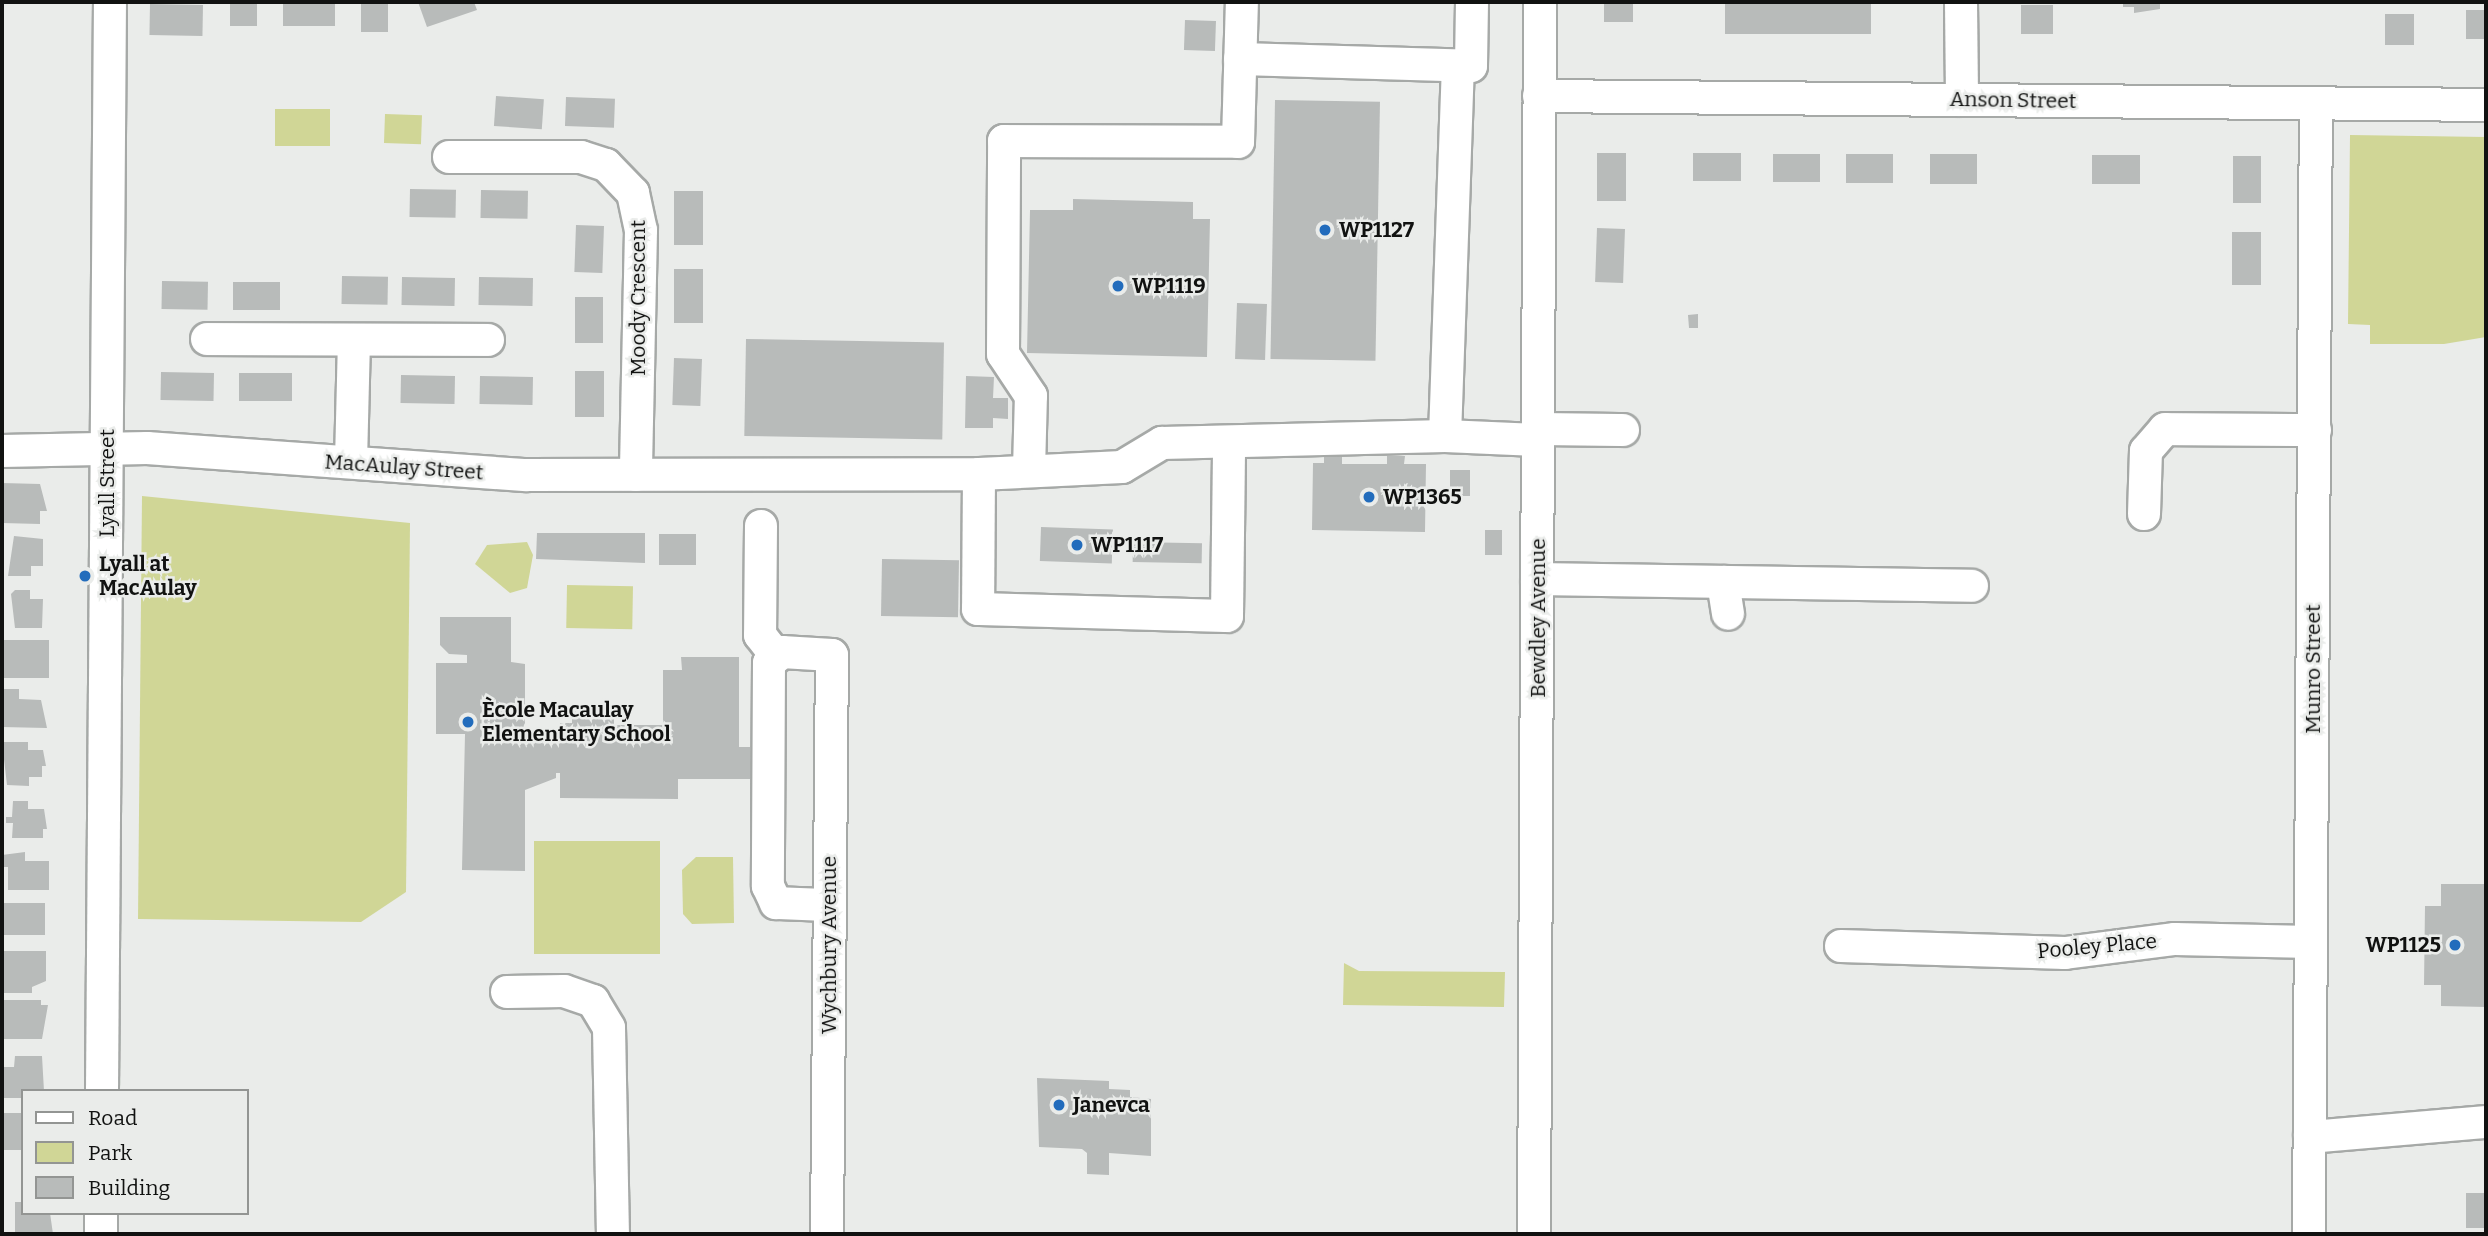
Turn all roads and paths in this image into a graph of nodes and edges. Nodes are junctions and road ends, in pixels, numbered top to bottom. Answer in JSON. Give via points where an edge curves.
{"nodes":[{"id":1,"x":110,"y":2,"type":"edge"},
{"id":2,"x":1242,"y":2,"type":"edge"},
{"id":3,"x":1472,"y":2,"type":"edge"},
{"id":4,"x":1540,"y":2,"type":"edge"},
{"id":5,"x":1961,"y":2,"type":"edge"},
{"id":6,"x":1240,"y":59,"type":"junction"},
{"id":7,"x":1458,"y":66,"type":"junction"},
{"id":8,"x":1539,"y":96,"type":"junction"},
{"id":9,"x":1962,"y":100,"type":"junction"},
{"id":10,"x":2316,"y":103,"type":"junction"},
{"id":11,"x":2486,"y":105,"type":"edge"},
{"id":12,"x":449,"y":157,"type":"dead end"},
{"id":13,"x":207,"y":339,"type":"dead end"},
{"id":14,"x":488,"y":340,"type":"dead end"},
{"id":15,"x":354,"y":341,"type":"junction"},
{"id":16,"x":1623,"y":430,"type":"dead end"},
{"id":17,"x":2315,"y":430,"type":"junction"},
{"id":18,"x":1537,"y":434,"type":"junction"},
{"id":19,"x":1445,"y":436,"type":"junction"},
{"id":20,"x":1229,"y":443,"type":"junction"},
{"id":21,"x":107,"y":450,"type":"junction"},
{"id":22,"x":2,"y":451,"type":"edge"},
{"id":23,"x":351,"y":462,"type":"junction"},
{"id":24,"x":1029,"y":470,"type":"junction"},
{"id":25,"x":979,"y":474,"type":"junction"},
{"id":26,"x":636,"y":475,"type":"junction"},
{"id":27,"x":2144,"y":514,"type":"dead end"},
{"id":28,"x":761,"y":526,"type":"dead end"},
{"id":29,"x":1537,"y":579,"type":"junction"},
{"id":30,"x":1723,"y":582,"type":"junction"},
{"id":31,"x":1972,"y":586,"type":"dead end"},
{"id":32,"x":1728,"y":614,"type":"dead end"},
{"id":33,"x":775,"y":654,"type":"junction"},
{"id":34,"x":829,"y":905,"type":"junction"},
{"id":35,"x":2311,"y":942,"type":"junction"},
{"id":36,"x":1841,"y":946,"type":"dead end"},
{"id":37,"x":507,"y":992,"type":"dead end"},
{"id":38,"x":102,"y":1089,"type":"edge"},
{"id":39,"x":2486,"y":1122,"type":"edge"},
{"id":40,"x":2310,"y":1137,"type":"junction"},
{"id":41,"x":102,"y":1215,"type":"edge"},
{"id":42,"x":101,"y":1234,"type":"edge"},
{"id":43,"x":613,"y":1234,"type":"edge"},
{"id":44,"x":827,"y":1234,"type":"edge"},
{"id":45,"x":1534,"y":1234,"type":"edge"},
{"id":46,"x":2309,"y":1234,"type":"edge"}],
"edges":[{"from":1,"to":21,"type":"street","name":"Lyall Street"},
{"from":2,"to":6,"type":"street"},
{"from":3,"to":7,"type":"street","via":[[1471,66]]},
{"from":4,"to":8,"type":"street","name":"Bewdley Avenue"},
{"from":5,"to":9,"type":"street"},
{"from":6,"to":7,"type":"street"},
{"from":6,"to":24,"type":"street","via":[[1238,142],[1004,141],[1003,355],[1031,396]]},
{"from":7,"to":19,"type":"street"},
{"from":8,"to":9,"type":"street","name":"Anson Street"},
{"from":8,"to":18,"type":"street","name":"Bewdley Avenue"},
{"from":9,"to":10,"type":"street","name":"Anson Street"},
{"from":10,"to":11,"type":"street","name":"Anson Street"},
{"from":10,"to":17,"type":"street","name":"Munro Street"},
{"from":12,"to":26,"type":"street","name":"Moody Crescent","via":[[581,157],[606,165],[633,193],[640,230]]},
{"from":13,"to":15,"type":"street"},
{"from":14,"to":15,"type":"street"},
{"from":15,"to":23,"type":"street"},
{"from":16,"to":18,"type":"street","name":"MacAulay Street"},
{"from":17,"to":27,"type":"street","via":[[2165,429],[2146,451]]},
{"from":17,"to":35,"type":"street","name":"Munro Street"},
{"from":18,"to":19,"type":"street","name":"MacAulay Street"},
{"from":18,"to":29,"type":"street","name":"Bewdley Avenue"},
{"from":19,"to":20,"type":"street","name":"MacAulay Street"},
{"from":20,"to":24,"type":"street","name":"MacAulay Street","via":[[1163,443],[1122,467]]},
{"from":20,"to":25,"type":"street","via":[[1227,616],[978,609]]},
{"from":21,"to":22,"type":"street","name":"MacAulay Street"},
{"from":21,"to":23,"type":"street","name":"MacAulay Street","via":[[147,448]]},
{"from":21,"to":38,"type":"street","name":"Lyall Street"},
{"from":23,"to":26,"type":"street","name":"MacAulay Street","via":[[514,475]]},
{"from":24,"to":25,"type":"street","name":"MacAulay Street"},
{"from":25,"to":26,"type":"street","name":"MacAulay Street"},
{"from":28,"to":33,"type":"street","via":[[760,635]]},
{"from":29,"to":30,"type":"street"},
{"from":29,"to":45,"type":"street","name":"Bewdley Avenue"},
{"from":30,"to":31,"type":"street"},
{"from":30,"to":32,"type":"street"},
{"from":33,"to":34,"type":"street","via":[[769,663],[770,896],[783,905]]},
{"from":33,"to":34,"type":"street","name":"Wychbury Avenue","via":[[832,655]]},
{"from":34,"to":44,"type":"street","name":"Wychbury Avenue"},
{"from":35,"to":36,"type":"street","name":"Pooley Place","via":[[2162,940],[2065,953]]},
{"from":35,"to":40,"type":"street","name":"Munro Street"},
{"from":37,"to":43,"type":"street","via":[[564,991],[593,1001],[609,1028]]},
{"from":39,"to":40,"type":"street"},
{"from":40,"to":46,"type":"street","name":"Munro Street"},
{"from":41,"to":42,"type":"street"}]}
